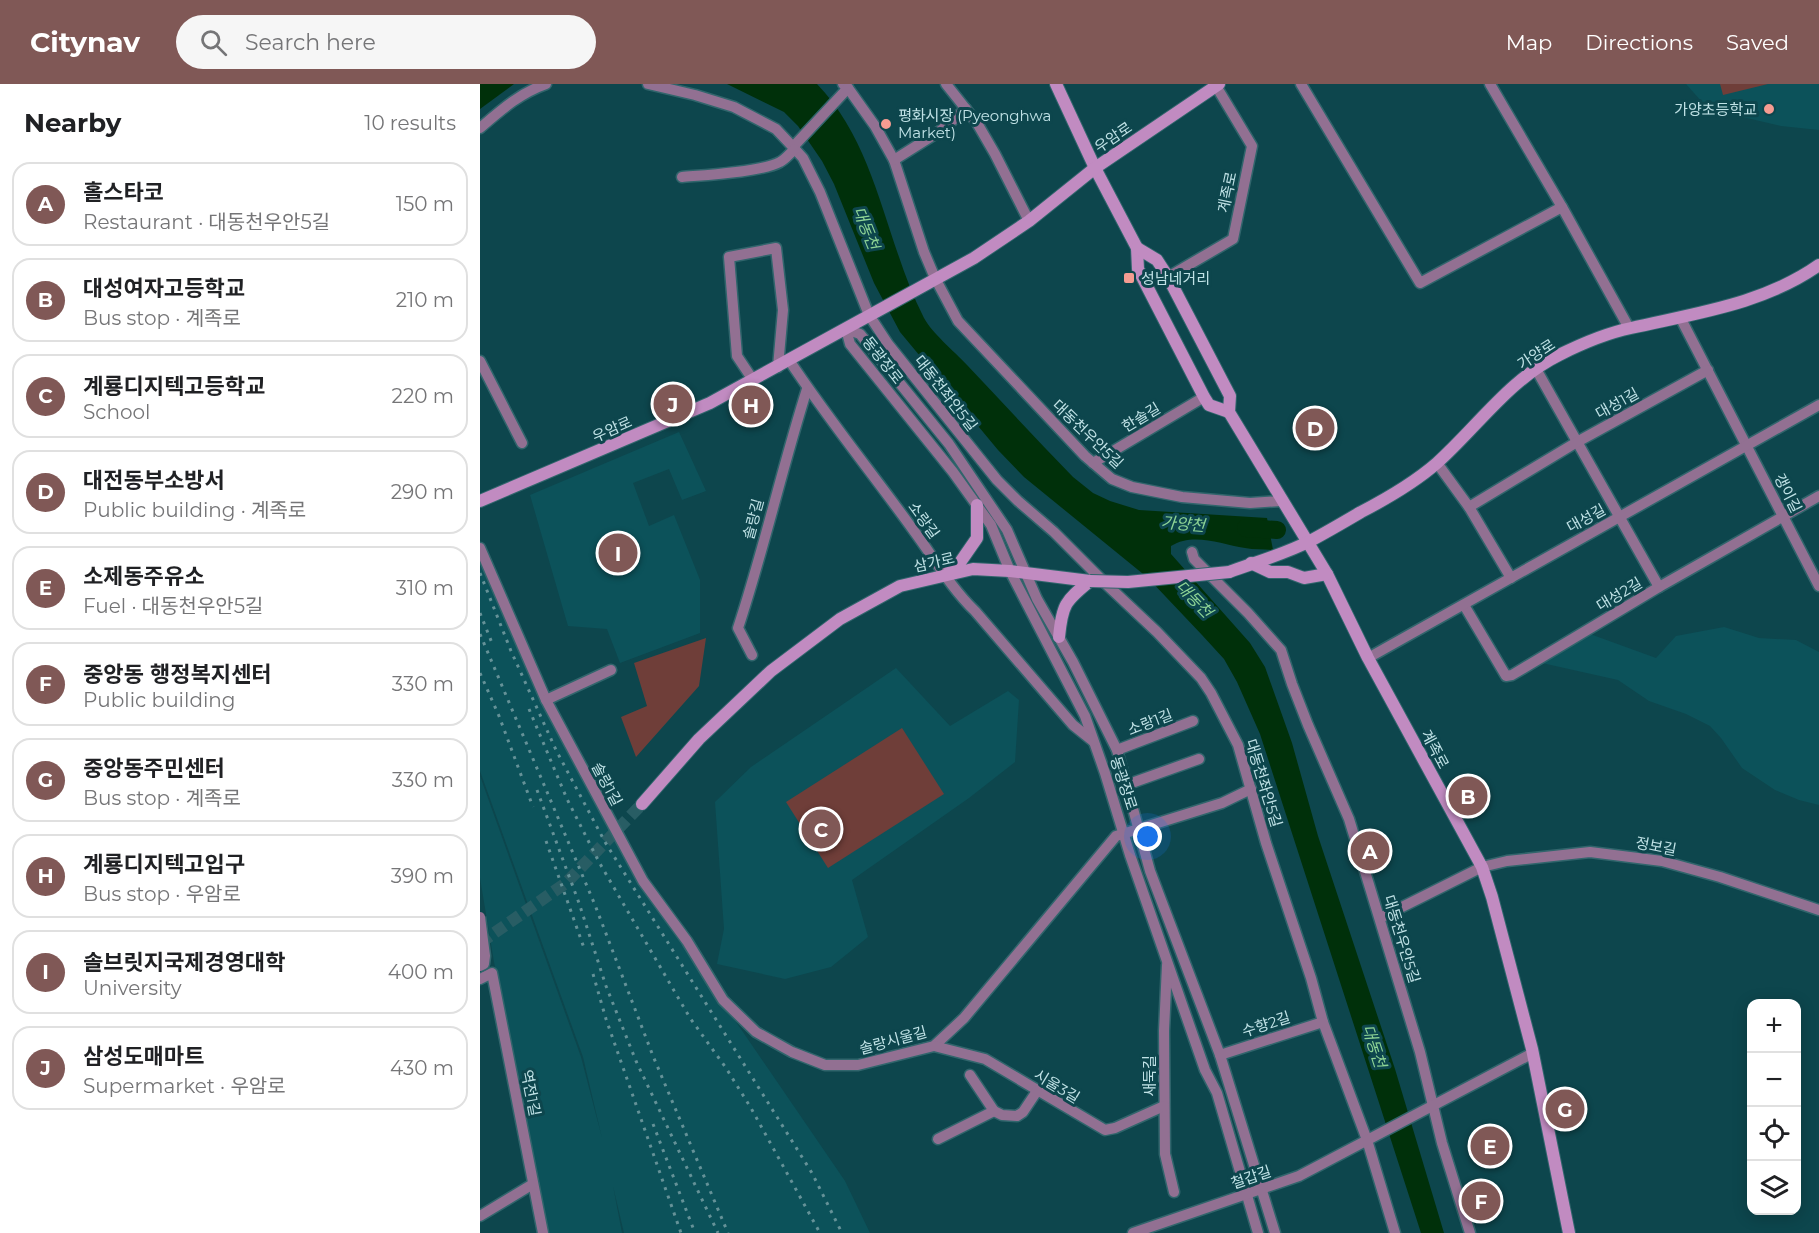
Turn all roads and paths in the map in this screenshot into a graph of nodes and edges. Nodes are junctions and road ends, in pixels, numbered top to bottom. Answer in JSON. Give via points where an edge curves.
{"nodes":[{"id":1,"x":546,"y":84,"type":"edge"},
{"id":2,"x":648,"y":84,"type":"edge"},
{"id":3,"x":946,"y":84,"type":"edge"},
{"id":4,"x":1056,"y":84,"type":"edge"},
{"id":5,"x":1301,"y":84,"type":"edge"},
{"id":6,"x":1490,"y":84,"type":"edge"},
{"id":7,"x":1217,"y":85,"type":"edge"},
{"id":8,"x":845,"y":86,"type":"edge"},
{"id":9,"x":966,"y":109,"type":"junction"},
{"id":10,"x":480,"y":128,"type":"edge"},
{"id":11,"x":795,"y":146,"type":"junction"},
{"id":12,"x":894,"y":160,"type":"junction"},
{"id":13,"x":1095,"y":168,"type":"junction"},
{"id":14,"x":682,"y":177,"type":"dead end"},
{"id":15,"x":1562,"y":207,"type":"junction"},
{"id":16,"x":1029,"y":221,"type":"junction"},
{"id":17,"x":1137,"y":248,"type":"junction"},
{"id":18,"x":1819,"y":265,"type":"edge"},
{"id":19,"x":1168,"y":277,"type":"junction"},
{"id":20,"x":935,"y":278,"type":"junction"},
{"id":21,"x":869,"y":315,"type":"junction"},
{"id":22,"x":1680,"y":317,"type":"junction"},
{"id":23,"x":1629,"y":328,"type":"junction"},
{"id":24,"x":846,"y":329,"type":"junction"},
{"id":25,"x":480,"y":361,"type":"edge"},
{"id":26,"x":783,"y":364,"type":"junction"},
{"id":27,"x":1536,"y":369,"type":"junction"},
{"id":28,"x":1708,"y":369,"type":"junction"},
{"id":29,"x":753,"y":380,"type":"junction"},
{"id":30,"x":807,"y":389,"type":"junction"},
{"id":31,"x":1204,"y":397,"type":"junction"},
{"id":32,"x":1819,"y":405,"type":"edge"},
{"id":33,"x":1229,"y":412,"type":"junction"},
{"id":34,"x":1577,"y":442,"type":"junction"},
{"id":35,"x":522,"y":443,"type":"dead end"},
{"id":36,"x":1748,"y":444,"type":"junction"},
{"id":37,"x":1093,"y":463,"type":"junction"},
{"id":38,"x":1437,"y":463,"type":"junction"},
{"id":39,"x":1819,"y":496,"type":"edge"},
{"id":40,"x":480,"y":501,"type":"edge"},
{"id":41,"x":1281,"y":501,"type":"junction"},
{"id":42,"x":977,"y":506,"type":"junction"},
{"id":43,"x":1468,"y":507,"type":"junction"},
{"id":44,"x":1783,"y":515,"type":"junction"},
{"id":45,"x":1619,"y":517,"type":"junction"},
{"id":46,"x":1308,"y":542,"type":"junction"},
{"id":47,"x":480,"y":548,"type":"edge"},
{"id":48,"x":1192,"y":552,"type":"dead end"},
{"id":49,"x":1251,"y":563,"type":"junction"},
{"id":50,"x":1010,"y":571,"type":"junction"},
{"id":51,"x":1025,"y":573,"type":"junction"},
{"id":52,"x":1327,"y":574,"type":"junction"},
{"id":53,"x":946,"y":575,"type":"junction"},
{"id":54,"x":1510,"y":578,"type":"junction"},
{"id":55,"x":1090,"y":581,"type":"junction"},
{"id":56,"x":1819,"y":586,"type":"edge"},
{"id":57,"x":1659,"y":587,"type":"junction"},
{"id":58,"x":1464,"y":605,"type":"junction"},
{"id":59,"x":1059,"y":637,"type":"junction"},
{"id":60,"x":752,"y":655,"type":"dead end"},
{"id":61,"x":1368,"y":658,"type":"junction"},
{"id":62,"x":611,"y":670,"type":"dead end"},
{"id":63,"x":546,"y":700,"type":"junction"},
{"id":64,"x":1193,"y":721,"type":"dead end"},
{"id":65,"x":1094,"y":741,"type":"junction"},
{"id":66,"x":1117,"y":750,"type":"junction"},
{"id":67,"x":1199,"y":759,"type":"dead end"},
{"id":68,"x":1126,"y":785,"type":"junction"},
{"id":69,"x":1251,"y":789,"type":"junction"},
{"id":70,"x":642,"y":804,"type":"tunnel mouth"},
{"id":71,"x":1138,"y":829,"type":"junction"},
{"id":72,"x":1125,"y":833,"type":"junction"},
{"id":73,"x":1482,"y":867,"type":"junction"},
{"id":74,"x":643,"y":881,"type":"joint"},
{"id":75,"x":1819,"y":910,"type":"edge"},
{"id":76,"x":480,"y":917,"type":"edge"},
{"id":77,"x":1380,"y":918,"type":"junction"},
{"id":78,"x":1167,"y":959,"type":"junction"},
{"id":79,"x":480,"y":966,"type":"edge"},
{"id":80,"x":480,"y":979,"type":"edge"},
{"id":81,"x":1323,"y":1022,"type":"junction"},
{"id":82,"x":934,"y":1046,"type":"junction"},
{"id":83,"x":1533,"y":1053,"type":"junction"},
{"id":84,"x":1220,"y":1055,"type":"junction"},
{"id":85,"x":970,"y":1075,"type":"dead end"},
{"id":86,"x":1036,"y":1091,"type":"junction"},
{"id":87,"x":1164,"y":1106,"type":"junction"},
{"id":88,"x":1431,"y":1107,"type":"junction"},
{"id":89,"x":994,"y":1111,"type":"junction"},
{"id":90,"x":938,"y":1139,"type":"dead end"},
{"id":91,"x":1370,"y":1139,"type":"junction"},
{"id":92,"x":533,"y":1184,"type":"junction"},
{"id":93,"x":1261,"y":1190,"type":"junction"},
{"id":94,"x":1174,"y":1192,"type":"dead end"},
{"id":95,"x":1246,"y":1195,"type":"junction"},
{"id":96,"x":480,"y":1216,"type":"edge"},
{"id":97,"x":543,"y":1233,"type":"edge"},
{"id":98,"x":1133,"y":1233,"type":"edge"},
{"id":99,"x":1258,"y":1233,"type":"edge"},
{"id":100,"x":1275,"y":1233,"type":"edge"},
{"id":101,"x":1395,"y":1233,"type":"edge"},
{"id":102,"x":1470,"y":1233,"type":"edge"},
{"id":103,"x":1569,"y":1233,"type":"edge"}],
"edges":[{"from":1,"to":10,"type":"street","via":[[513,99]]},
{"from":2,"to":11,"type":"street","name":"대동천좌안5길","via":[[734,107],[776,129]]},
{"from":3,"to":9,"type":"street"},
{"from":4,"to":13,"type":"main road","name":"계족로"},
{"from":5,"to":15,"type":"street","via":[[1420,283]]},
{"from":6,"to":15,"type":"street"},
{"from":7,"to":13,"type":"main road","name":"우암로"},
{"from":7,"to":19,"type":"street","name":"계족로","via":[[1252,146],[1233,239]]},
{"from":8,"to":11,"type":"street"},
{"from":8,"to":12,"type":"street","name":"대동천우안5길"},
{"from":9,"to":12,"type":"street"},
{"from":9,"to":16,"type":"street","via":[[995,154]]},
{"from":11,"to":14,"type":"street","via":[[770,166]]},
{"from":11,"to":21,"type":"street","name":"대동천좌안5길","via":[[820,192]]},
{"from":12,"to":20,"type":"street","name":"대동천우안5길"},
{"from":13,"to":16,"type":"main road","name":"우암로"},
{"from":13,"to":17,"type":"main road","name":"계족로"},
{"from":15,"to":23,"type":"street"},
{"from":16,"to":20,"type":"main road","name":"우암로","via":[[974,258]]},
{"from":17,"to":19,"type":"main road","name":"계족로","via":[[1157,260]]},
{"from":17,"to":31,"type":"main road","name":"계족로","via":[[1138,269]]},
{"from":18,"to":22,"type":"main road","name":"가양로","via":[[1776,290],[1728,307]]},
{"from":19,"to":33,"type":"main road","name":"계족로","via":[[1230,396]]},
{"from":20,"to":21,"type":"main road","name":"우암로"},
{"from":20,"to":37,"type":"street","name":"대동천우안5길","via":[[957,321]]},
{"from":21,"to":24,"type":"main road","name":"우암로"},
{"from":21,"to":69,"type":"street","name":"대동천좌안5길","via":[[997,480],[1201,678],[1235,738]]},
{"from":22,"to":23,"type":"main road","name":"가양로"},
{"from":22,"to":28,"type":"street"},
{"from":23,"to":27,"type":"main road","name":"가양로","via":[[1585,344]]},
{"from":24,"to":26,"type":"main road","name":"우암로"},
{"from":24,"to":42,"type":"street","name":"동광장로","via":[[850,344]]},
{"from":24,"to":51,"type":"street","name":"동광장로","via":[[860,334],[949,444],[1007,530]]},
{"from":25,"to":35,"type":"street"},
{"from":26,"to":29,"type":"main road","name":"우암로"},
{"from":26,"to":29,"type":"street","via":[[783,310],[776,248],[729,257],[737,356]]},
{"from":26,"to":30,"type":"street","name":"소랑길"},
{"from":27,"to":34,"type":"street"},
{"from":27,"to":38,"type":"main road","name":"가양로"},
{"from":28,"to":34,"type":"street","name":"대성1길"},
{"from":28,"to":36,"type":"street"},
{"from":29,"to":40,"type":"main road","name":"우암로","via":[[710,403]]},
{"from":30,"to":53,"type":"street","name":"소랑길"},
{"from":30,"to":60,"type":"street","name":"솔랑길","via":[[738,628]]},
{"from":31,"to":33,"type":"main road","name":"계족로","via":[[1209,405]]},
{"from":31,"to":37,"type":"street","name":"한솔길"},
{"from":32,"to":36,"type":"street","name":"대성길"},
{"from":33,"to":41,"type":"main road","name":"계족로"},
{"from":34,"to":43,"type":"street","name":"대성1길"},
{"from":34,"to":45,"type":"street"},
{"from":36,"to":44,"type":"street","name":"갱이길"},
{"from":36,"to":45,"type":"street","name":"대성길"},
{"from":37,"to":41,"type":"street","name":"대동천우안5길","via":[[1112,479],[1131,487],[1182,497],[1250,503]]},
{"from":38,"to":43,"type":"street"},
{"from":38,"to":46,"type":"main road","name":"가양로","via":[[1386,499]]},
{"from":39,"to":44,"type":"street","name":"대성2길"},
{"from":41,"to":46,"type":"main road","name":"계족로"},
{"from":42,"to":50,"type":"street","name":"동광장로","via":[[991,525]]},
{"from":42,"to":53,"type":"main road","via":[[977,538]]},
{"from":43,"to":54,"type":"street"},
{"from":44,"to":56,"type":"street","name":"갱이길"},
{"from":44,"to":57,"type":"street","name":"대성2길"},
{"from":45,"to":54,"type":"street","name":"대성길"},
{"from":45,"to":57,"type":"street"},
{"from":46,"to":49,"type":"main road","name":"삼가로"},
{"from":46,"to":52,"type":"main road","name":"계족로"},
{"from":47,"to":63,"type":"street","name":"솔랑1길"},
{"from":48,"to":77,"type":"street","name":"대동천우안5길","via":[[1194,559],[1281,650],[1349,819]]},
{"from":49,"to":52,"type":"main road","via":[[1270,572],[1288,572],[1304,578]]},
{"from":49,"to":55,"type":"main road","name":"삼가로","bridge":true,"via":[[1229,572],[1128,582]]},
{"from":50,"to":51,"type":"main road","name":"삼가로"},
{"from":50,"to":53,"type":"main road","name":"삼가로","via":[[973,569]]},
{"from":50,"to":65,"type":"street","name":"동광장로","via":[[1085,716]]},
{"from":51,"to":55,"type":"main road","name":"삼가로"},
{"from":51,"to":59,"type":"street","name":"동광장로"},
{"from":52,"to":61,"type":"main road","name":"계족로"},
{"from":53,"to":65,"type":"street","name":"소랑길","via":[[959,596],[1073,725]]},
{"from":53,"to":70,"type":"main road","name":"삼가로","via":[[900,586],[840,619],[771,671],[699,739]]},
{"from":54,"to":58,"type":"street","name":"대성길"},
{"from":55,"to":59,"type":"main road","via":[[1072,595],[1061,611]]},
{"from":57,"to":58,"type":"street","name":"대성2길","via":[[1506,676]]},
{"from":58,"to":61,"type":"street","name":"대성길"},
{"from":59,"to":66,"type":"street","name":"동광장로"},
{"from":61,"to":73,"type":"main road","name":"계족로"},
{"from":62,"to":63,"type":"street"},
{"from":63,"to":74,"type":"street","name":"솔랑1길"},
{"from":64,"to":66,"type":"street","name":"소랑1길"},
{"from":65,"to":72,"type":"street","name":"동광장로"},
{"from":66,"to":68,"type":"street","name":"동광장로"},
{"from":67,"to":68,"type":"street"},
{"from":68,"to":71,"type":"street","name":"동광장로"},
{"from":69,"to":71,"type":"street","name":"솔랑시울길","via":[[1222,803]]},
{"from":69,"to":81,"type":"street","name":"대동천좌안5길"},
{"from":71,"to":72,"type":"street","name":"솔랑시울길"},
{"from":71,"to":84,"type":"street","name":"동광장로","via":[[1150,871]]},
{"from":72,"to":78,"type":"street","name":"동광장로"},
{"from":72,"to":82,"type":"street","name":"솔랑시울길","via":[[1116,836],[964,1018]]},
{"from":73,"to":75,"type":"street","name":"정보길","via":[[1590,852],[1644,858],[1720,877]]},
{"from":73,"to":77,"type":"street","name":"정보길"},
{"from":73,"to":83,"type":"main road","name":"계족로"},
{"from":74,"to":82,"type":"street","name":"솔랑시울길","via":[[687,941],[723,1000],[756,1032],[825,1065],[858,1065]]},
{"from":76,"to":79,"type":"street","bridge":true,"via":[[485,956]]},
{"from":77,"to":88,"type":"street","name":"대동천우안5길","via":[[1420,1052]]},
{"from":78,"to":87,"type":"street","name":"새둑길"},
{"from":78,"to":95,"type":"street","name":"동광장로","via":[[1217,1094]]},
{"from":80,"to":92,"type":"street","name":"역전1길","via":[[492,973]]},
{"from":81,"to":84,"type":"street","name":"수향2길"},
{"from":81,"to":91,"type":"street","name":"대동천좌안5길"},
{"from":82,"to":86,"type":"street","name":"시울3길","via":[[985,1059]]},
{"from":83,"to":88,"type":"street"},
{"from":83,"to":103,"type":"main road","name":"계족로"},
{"from":84,"to":93,"type":"street","name":"동광장로"},
{"from":85,"to":89,"type":"street"},
{"from":86,"to":87,"type":"street","name":"시울3길","via":[[1105,1130]]},
{"from":86,"to":89,"type":"street","via":[[1017,1116]]},
{"from":87,"to":94,"type":"street","name":"새둑길","via":[[1165,1154]]},
{"from":88,"to":91,"type":"street","name":"철갑길"},
{"from":88,"to":102,"type":"street","name":"대동천우안5길"},
{"from":89,"to":90,"type":"street"},
{"from":91,"to":93,"type":"street","name":"철갑길","via":[[1299,1176]]},
{"from":91,"to":101,"type":"street","name":"대동천좌안5길"},
{"from":92,"to":96,"type":"street"},
{"from":92,"to":97,"type":"street","name":"역전1길"},
{"from":93,"to":95,"type":"street","name":"철갑길"},
{"from":93,"to":100,"type":"street","name":"동광장로"},
{"from":95,"to":98,"type":"street","name":"철갑길"},
{"from":95,"to":99,"type":"street","name":"동광장로"}]}
